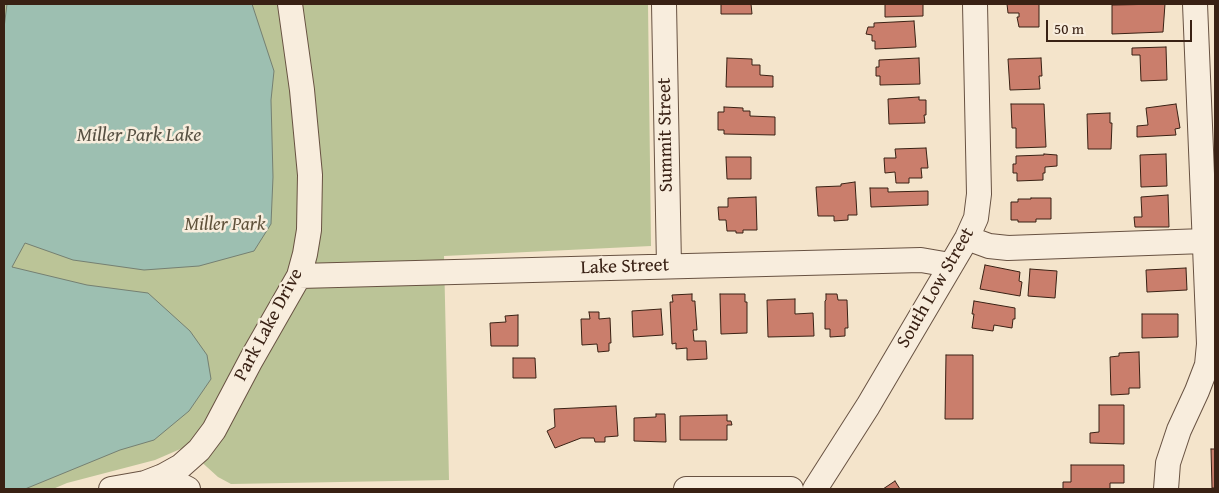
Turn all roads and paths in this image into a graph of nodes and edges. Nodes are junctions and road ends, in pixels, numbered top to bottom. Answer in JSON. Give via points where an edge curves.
{"nodes":[{"id":1,"x":290,"y":4,"type":"edge"},
{"id":2,"x":664,"y":4,"type":"edge"},
{"id":3,"x":975,"y":4,"type":"edge"},
{"id":4,"x":1195,"y":4,"type":"edge"},
{"id":5,"x":967,"y":238,"type":"junction"},
{"id":6,"x":1204,"y":241,"type":"junction"},
{"id":7,"x":950,"y":265,"type":"junction"},
{"id":8,"x":669,"y":266,"type":"junction"},
{"id":9,"x":299,"y":276,"type":"junction"},
{"id":10,"x":163,"y":476,"type":"junction"},
{"id":11,"x":111,"y":489,"type":"edge"},
{"id":12,"x":188,"y":489,"type":"edge"},
{"id":13,"x":686,"y":489,"type":"edge"},
{"id":14,"x":791,"y":489,"type":"edge"},
{"id":15,"x":815,"y":489,"type":"edge"},
{"id":16,"x":1166,"y":489,"type":"edge"}],
"edges":[{"from":1,"to":9,"type":"street","name":"Park Lake Drive","via":[[310,175],[309,230]]},
{"from":2,"to":8,"type":"street","name":"Summit Street"},
{"from":3,"to":5,"type":"street","name":"South Low Street","via":[[979,194],[976,218]]},
{"from":4,"to":6,"type":"street"},
{"from":5,"to":6,"type":"street","via":[[989,246],[1008,248]]},
{"from":5,"to":7,"type":"street","name":"South Low Street"},
{"from":6,"to":16,"type":"street","via":[[1209,344],[1207,365],[1178,430],[1168,463]]},
{"from":7,"to":8,"type":"street","name":"Lake Street","via":[[920,260]]},
{"from":7,"to":15,"type":"street","name":"South Low Street","via":[[868,406]]},
{"from":8,"to":9,"type":"street","name":"Lake Street"},
{"from":9,"to":10,"type":"street","name":"Park Lake Drive","via":[[214,430],[199,450]]},
{"from":10,"to":11,"type":"street","name":"Park Lake Drive"},
{"from":10,"to":12,"type":"street"},
{"from":13,"to":14,"type":"street"}]}
